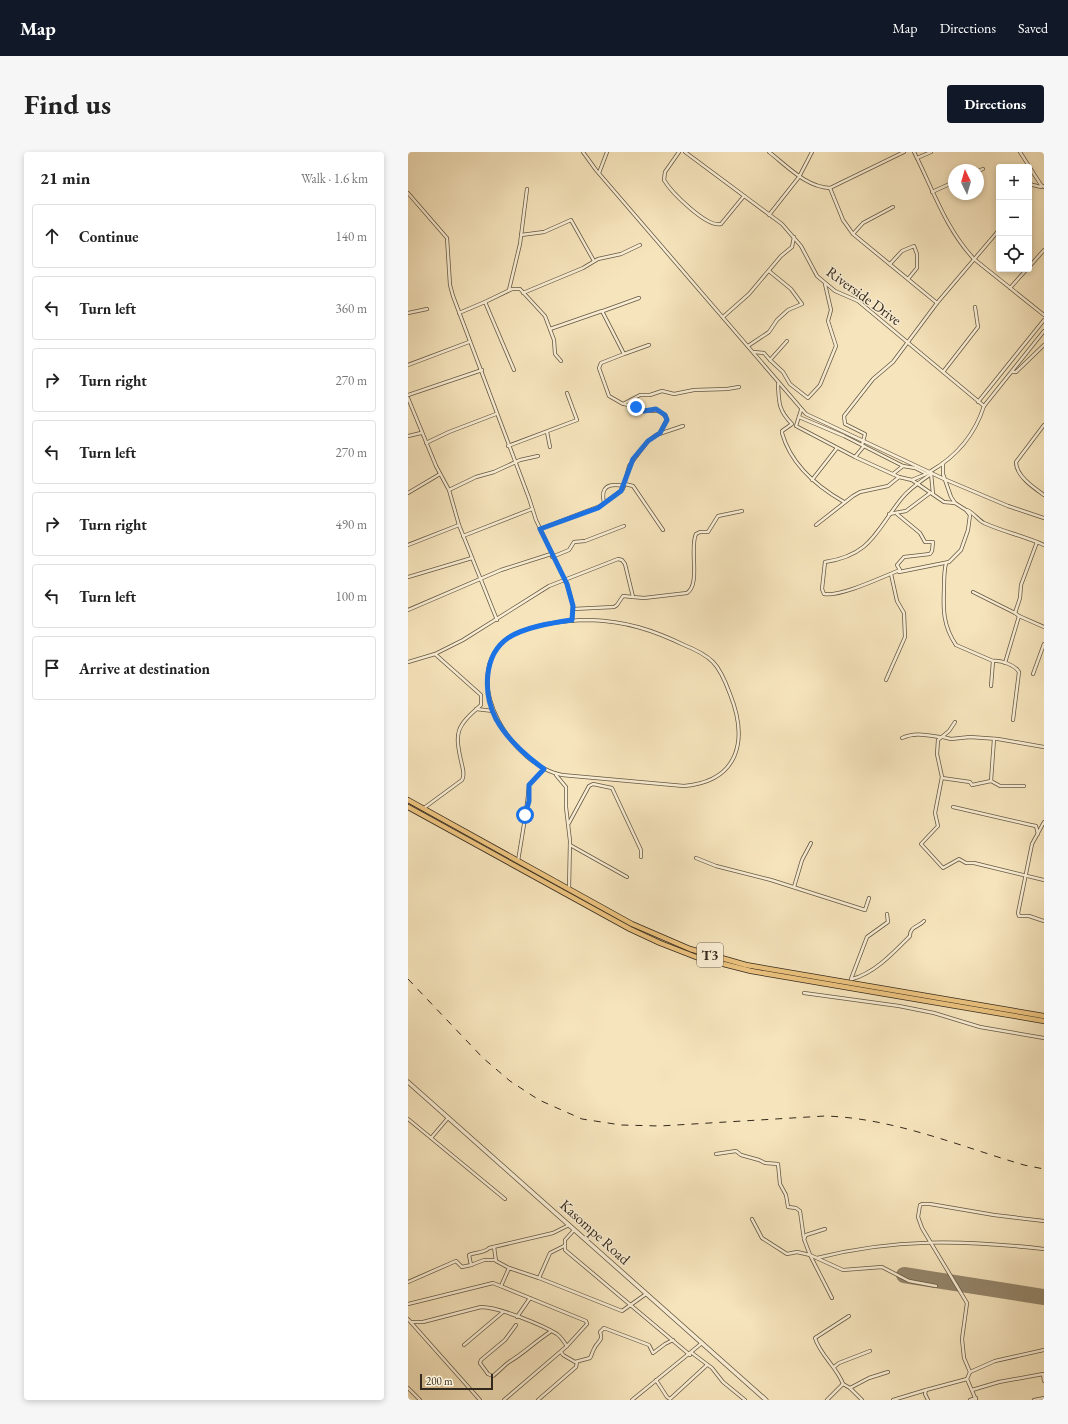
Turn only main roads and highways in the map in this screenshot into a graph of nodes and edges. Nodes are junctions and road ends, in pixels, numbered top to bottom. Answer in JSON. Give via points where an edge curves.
{"nodes":[{"id":1,"x":408,"y":800,"type":"edge"},
{"id":2,"x":408,"y":806,"type":"edge"},
{"id":3,"x":1044,"y":1016,"type":"edge"},
{"id":4,"x":1044,"y":1021,"type":"edge"}],
"edges":[{"from":1,"to":3,"type":"highway","number":"T3","via":[[632,924],[690,949],[746,965]]},
{"from":2,"to":4,"type":"highway","number":"T3","via":[[630,928],[696,957],[752,971]]}]}
